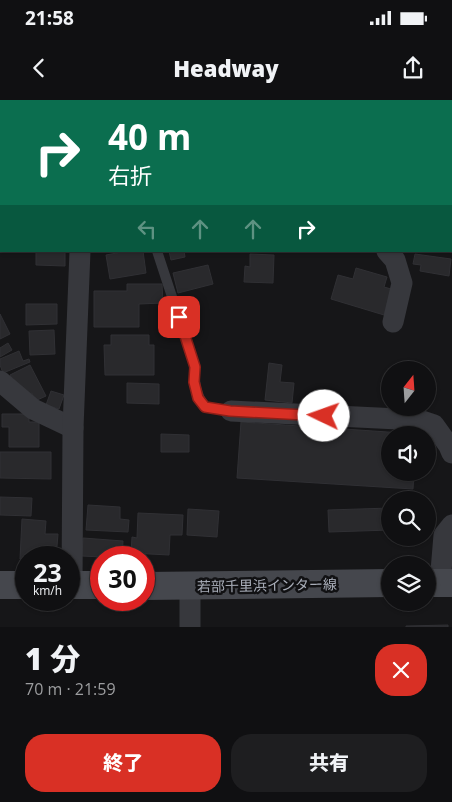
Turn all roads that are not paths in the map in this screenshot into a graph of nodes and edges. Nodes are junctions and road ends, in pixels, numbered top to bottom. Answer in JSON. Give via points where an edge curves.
{"nodes":[{"id":1,"x":80,"y":252,"type":"edge"},
{"id":2,"x":157,"y":252,"type":"edge"},
{"id":3,"x":388,"y":252,"type":"edge"},
{"id":4,"x":393,"y":322,"type":"dead end"},
{"id":5,"x":0,"y":381,"type":"edge"},
{"id":6,"x":230,"y":411,"type":"joint"},
{"id":7,"x":73,"y":428,"type":"junction"},
{"id":8,"x":452,"y":453,"type":"edge"},
{"id":9,"x":452,"y":525,"type":"edge"},
{"id":10,"x":71,"y":546,"type":"edge"},
{"id":11,"x":381,"y":583,"type":"edge"},
{"id":12,"x":440,"y":583,"type":"edge"},
{"id":13,"x":0,"y":585,"type":"edge"},
{"id":14,"x":15,"y":585,"type":"edge"},
{"id":15,"x":155,"y":586,"type":"edge"},
{"id":16,"x":190,"y":586,"type":"junction"},
{"id":17,"x":190,"y":627,"type":"edge"}],
"edges":[{"from":1,"to":7,"type":"street"},
{"from":2,"to":6,"type":"lane","via":[[195,367],[198,398],[205,407]]},
{"from":3,"to":4,"type":"street","via":[[395,260],[402,283]]},
{"from":5,"to":7,"type":"street","via":[[33,409]]},
{"from":6,"to":8,"type":"street","via":[[419,420],[434,425]]},
{"from":7,"to":10,"type":"street"},
{"from":9,"to":12,"type":"street","via":[[444,535]]},
{"from":11,"to":16,"type":"main road","name":"若部千里浜インター線"},
{"from":13,"to":14,"type":"main road"},
{"from":15,"to":16,"type":"main road","name":"若部千里浜インター線"},
{"from":16,"to":17,"type":"street"}]}
